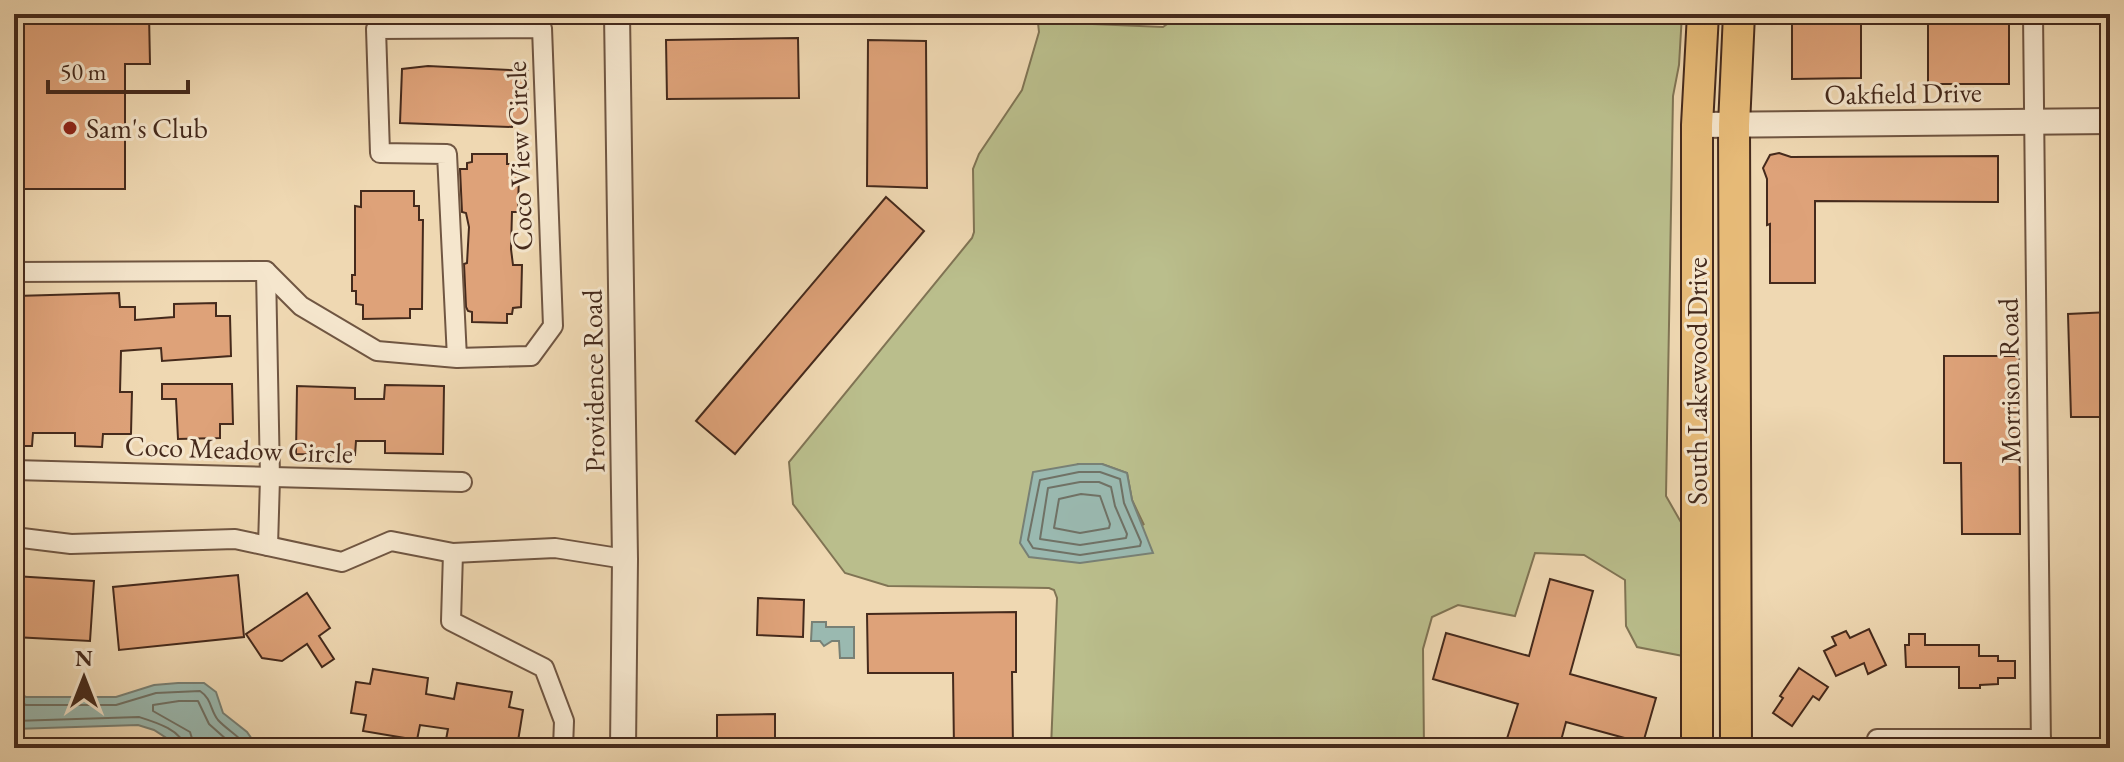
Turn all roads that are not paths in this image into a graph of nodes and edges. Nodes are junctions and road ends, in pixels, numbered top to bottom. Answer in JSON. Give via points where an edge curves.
{"nodes":[{"id":1,"x":617,"y":14,"type":"edge"},
{"id":2,"x":1703,"y":14,"type":"edge"},
{"id":3,"x":1739,"y":14,"type":"edge"},
{"id":4,"x":2033,"y":14,"type":"edge"},
{"id":5,"x":2035,"y":121,"type":"junction"},
{"id":6,"x":2110,"y":121,"type":"edge"},
{"id":7,"x":1697,"y":125,"type":"junction"},
{"id":8,"x":1734,"y":125,"type":"junction"},
{"id":9,"x":266,"y":271,"type":"junction"},
{"id":10,"x":14,"y":272,"type":"edge"},
{"id":11,"x":457,"y":358,"type":"junction"},
{"id":12,"x":14,"y":470,"type":"edge"},
{"id":13,"x":270,"y":478,"type":"junction"},
{"id":14,"x":462,"y":482,"type":"dead end"},
{"id":15,"x":14,"y":537,"type":"edge"},
{"id":16,"x":268,"y":546,"type":"junction"},
{"id":17,"x":453,"y":553,"type":"junction"},
{"id":18,"x":625,"y":559,"type":"junction"},
{"id":19,"x":1877,"y":739,"type":"dead end"},
{"id":20,"x":2041,"y":743,"type":"edge"},
{"id":21,"x":563,"y":748,"type":"edge"},
{"id":22,"x":623,"y":748,"type":"edge"},
{"id":23,"x":1697,"y":748,"type":"edge"},
{"id":24,"x":1736,"y":748,"type":"edge"}],
"edges":[{"from":1,"to":18,"type":"street","name":"Providence Road"},
{"from":2,"to":7,"type":"main road","name":"South Lakewood Drive"},
{"from":3,"to":8,"type":"main road","name":"South Lakewood Drive"},
{"from":4,"to":5,"type":"street","name":"Morrison Road"},
{"from":5,"to":6,"type":"street","name":"Oakfield Drive"},
{"from":5,"to":8,"type":"street","name":"Oakfield Drive"},
{"from":5,"to":20,"type":"street","name":"Morrison Road"},
{"from":7,"to":8,"type":"street","name":"Oakfield Drive"},
{"from":7,"to":23,"type":"main road","name":"South Lakewood Drive"},
{"from":8,"to":24,"type":"main road","name":"South Lakewood Drive"},
{"from":9,"to":10,"type":"street"},
{"from":9,"to":11,"type":"street","via":[[301,306],[377,351]]},
{"from":9,"to":13,"type":"street"},
{"from":11,"to":11,"type":"street","name":"Coco View Circle","via":[[531,356],[553,326],[542,28],[376,29],[380,153],[447,154]]},
{"from":12,"to":13,"type":"street","name":"Coco Meadow Circle"},
{"from":13,"to":14,"type":"street","name":"Coco Meadow Circle"},
{"from":13,"to":16,"type":"street"},
{"from":15,"to":16,"type":"street","via":[[71,544],[235,539]]},
{"from":16,"to":17,"type":"street","via":[[342,562],[391,541]]},
{"from":17,"to":18,"type":"street","via":[[555,548]]},
{"from":17,"to":21,"type":"street","via":[[451,621],[544,668],[564,721]]},
{"from":18,"to":22,"type":"street","name":"Providence Road"},
{"from":19,"to":20,"type":"street"}]}
